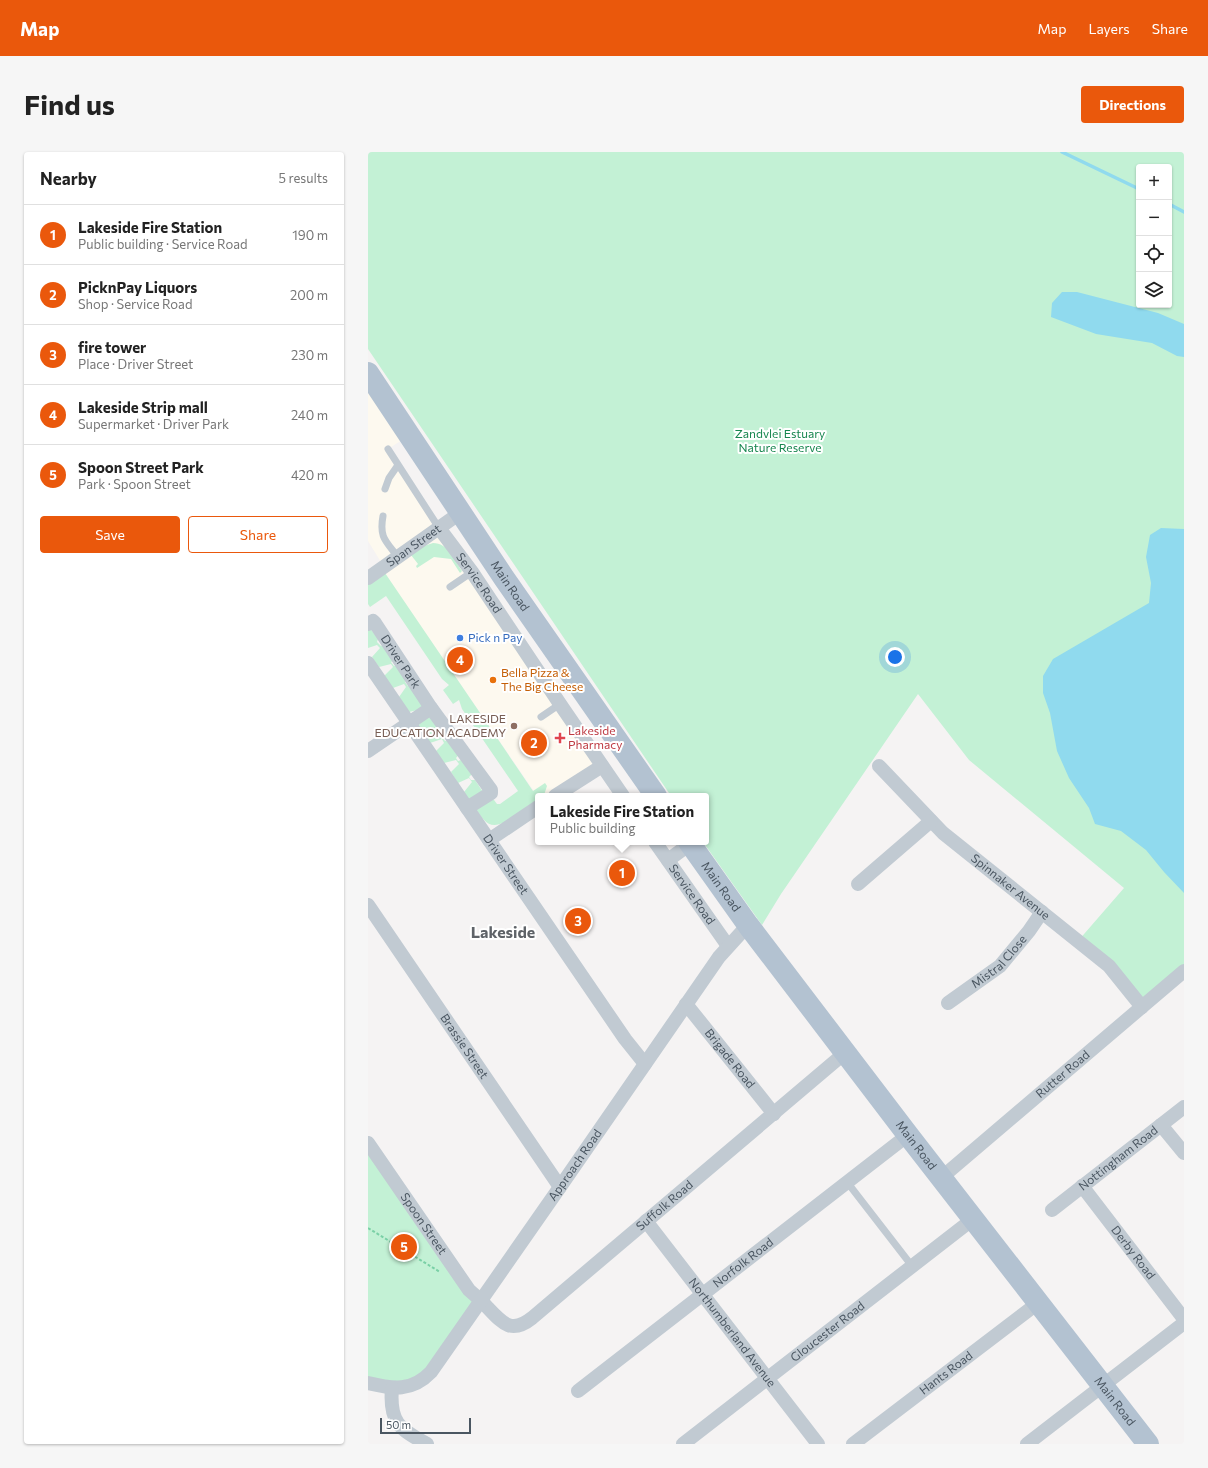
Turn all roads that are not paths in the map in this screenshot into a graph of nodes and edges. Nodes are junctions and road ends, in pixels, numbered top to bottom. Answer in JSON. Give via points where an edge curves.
{"nodes":[{"id":1,"x":368,"y":374,"type":"edge"},
{"id":2,"x":388,"y":449,"type":"dead end"},
{"id":3,"x":398,"y":465,"type":"junction"},
{"id":4,"x":385,"y":489,"type":"dead end"},
{"id":5,"x":460,"y":514,"type":"junction"},
{"id":6,"x":383,"y":516,"type":"dead end"},
{"id":7,"x":439,"y":528,"type":"junction"},
{"id":8,"x":398,"y":558,"type":"junction"},
{"id":9,"x":472,"y":572,"type":"junction"},
{"id":10,"x":368,"y":578,"type":"edge"},
{"id":11,"x":450,"y":587,"type":"dead end"},
{"id":12,"x":368,"y":624,"type":"edge"},
{"id":13,"x":368,"y":663,"type":"edge"},
{"id":14,"x":560,"y":704,"type":"junction"},
{"id":15,"x":428,"y":710,"type":"junction"},
{"id":16,"x":541,"y":717,"type":"dead end"},
{"id":17,"x":409,"y":722,"type":"junction"},
{"id":18,"x":368,"y":751,"type":"edge"},
{"id":19,"x":602,"y":766,"type":"junction"},
{"id":20,"x":879,"y":766,"type":"dead end"},
{"id":21,"x":560,"y":793,"type":"edge"},
{"id":22,"x":621,"y":793,"type":"edge"},
{"id":23,"x":654,"y":793,"type":"edge"},
{"id":24,"x":467,"y":808,"type":"junction"},
{"id":25,"x":535,"y":809,"type":"edge"},
{"id":26,"x":931,"y":821,"type":"junction"},
{"id":27,"x":489,"y":840,"type":"junction"},
{"id":28,"x":658,"y":845,"type":"edge"},
{"id":29,"x":687,"y":845,"type":"edge"},
{"id":30,"x":691,"y":845,"type":"edge"},
{"id":31,"x":668,"y":860,"type":"junction"},
{"id":32,"x":858,"y":884,"type":"dead end"},
{"id":33,"x":368,"y":905,"type":"edge"},
{"id":34,"x":1042,"y":912,"type":"junction"},
{"id":35,"x":748,"y":925,"type":"junction"},
{"id":36,"x":728,"y":946,"type":"junction"},
{"id":37,"x":1184,"y":971,"type":"edge"},
{"id":38,"x":948,"y":1003,"type":"dead end"},
{"id":39,"x":686,"y":1004,"type":"junction"},
{"id":40,"x":1142,"y":1007,"type":"junction"},
{"id":41,"x":846,"y":1052,"type":"junction"},
{"id":42,"x":645,"y":1064,"type":"junction"},
{"id":43,"x":1184,"y":1108,"type":"edge"},
{"id":44,"x":774,"y":1114,"type":"junction"},
{"id":45,"x":1161,"y":1125,"type":"junction"},
{"id":46,"x":908,"y":1135,"type":"junction"},
{"id":47,"x":368,"y":1143,"type":"edge"},
{"id":48,"x":1184,"y":1153,"type":"edge"},
{"id":49,"x":941,"y":1178,"type":"junction"},
{"id":50,"x":847,"y":1182,"type":"junction"},
{"id":51,"x":1082,"y":1186,"type":"junction"},
{"id":52,"x":560,"y":1187,"type":"junction"},
{"id":53,"x":1052,"y":1210,"type":"dead end"},
{"id":54,"x":973,"y":1220,"type":"junction"},
{"id":55,"x":646,"y":1221,"type":"junction"},
{"id":56,"x":912,"y":1266,"type":"junction"},
{"id":57,"x":702,"y":1294,"type":"junction"},
{"id":58,"x":482,"y":1300,"type":"junction"},
{"id":59,"x":1038,"y":1303,"type":"junction"},
{"id":60,"x":1184,"y":1319,"type":"edge"},
{"id":61,"x":1184,"y":1323,"type":"edge"},
{"id":62,"x":767,"y":1378,"type":"junction"},
{"id":63,"x":368,"y":1383,"type":"edge"},
{"id":64,"x":1103,"y":1385,"type":"junction"},
{"id":65,"x":392,"y":1388,"type":"junction"},
{"id":66,"x":578,"y":1391,"type":"dead end"},
{"id":67,"x":427,"y":1444,"type":"edge"},
{"id":68,"x":683,"y":1444,"type":"edge"},
{"id":69,"x":818,"y":1444,"type":"edge"},
{"id":70,"x":853,"y":1444,"type":"edge"},
{"id":71,"x":1027,"y":1444,"type":"edge"},
{"id":72,"x":1148,"y":1444,"type":"edge"}],
"edges":[{"from":1,"to":5,"type":"main road","name":"Main Road"},
{"from":2,"to":3,"type":"lane","name":"Service Road"},
{"from":3,"to":4,"type":"lane"},
{"from":3,"to":7,"type":"lane","name":"Service Road"},
{"from":5,"to":7,"type":"street","name":"Span Street"},
{"from":5,"to":23,"type":"main road","name":"Main Road"},
{"from":6,"to":8,"type":"lane","via":[[382,535]]},
{"from":7,"to":8,"type":"street","name":"Span Street"},
{"from":7,"to":9,"type":"street","name":"Service Road"},
{"from":8,"to":10,"type":"street","name":"Span Street"},
{"from":9,"to":11,"type":"lane"},
{"from":9,"to":14,"type":"street","name":"Service Road"},
{"from":12,"to":15,"type":"street","name":"Driver Park","via":[[373,621],[375,623]]},
{"from":13,"to":17,"type":"street","name":"Driver Street"},
{"from":14,"to":16,"type":"lane"},
{"from":14,"to":19,"type":"street","name":"Service Road"},
{"from":15,"to":17,"type":"street"},
{"from":15,"to":24,"type":"street","name":"Driver Park","via":[[491,790],[491,793]]},
{"from":17,"to":18,"type":"street"},
{"from":17,"to":24,"type":"street","name":"Driver Street"},
{"from":19,"to":21,"type":"street"},
{"from":19,"to":22,"type":"street","name":"Service Road"},
{"from":20,"to":26,"type":"street","name":"Spinnaker Avenue"},
{"from":24,"to":27,"type":"street","name":"Driver Street"},
{"from":25,"to":27,"type":"street"},
{"from":26,"to":32,"type":"street"},
{"from":26,"to":34,"type":"street","name":"Spinnaker Avenue"},
{"from":27,"to":42,"type":"street","name":"Driver Street","via":[[625,1039]]},
{"from":28,"to":31,"type":"street","name":"Service Road"},
{"from":29,"to":31,"type":"street"},
{"from":30,"to":35,"type":"main road","name":"Main Road"},
{"from":31,"to":36,"type":"street","name":"Service Road"},
{"from":33,"to":52,"type":"street","name":"Brassie Street"},
{"from":34,"to":38,"type":"street","name":"Mistral Close","via":[[1000,966]]},
{"from":34,"to":40,"type":"street","name":"Spinnaker Avenue","via":[[1109,966]]},
{"from":35,"to":36,"type":"street","name":"Approach Road"},
{"from":35,"to":41,"type":"main road","name":"Main Road"},
{"from":36,"to":39,"type":"street","name":"Approach Road"},
{"from":37,"to":40,"type":"street","name":"Rutter Road"},
{"from":39,"to":42,"type":"street","name":"Approach Road"},
{"from":39,"to":44,"type":"street","name":"Brigade Road"},
{"from":40,"to":49,"type":"street","name":"Rutter Road"},
{"from":41,"to":44,"type":"street","name":"Suffolk Road"},
{"from":41,"to":46,"type":"main road","name":"Main Road"},
{"from":42,"to":52,"type":"street","name":"Approach Road"},
{"from":43,"to":45,"type":"street","name":"Nottingham Road"},
{"from":44,"to":55,"type":"street","name":"Suffolk Road"},
{"from":45,"to":48,"type":"street"},
{"from":45,"to":51,"type":"street","name":"Nottingham Road"},
{"from":46,"to":49,"type":"main road","name":"Main Road"},
{"from":46,"to":50,"type":"street","name":"Norfolk Road"},
{"from":47,"to":58,"type":"street","name":"Spoon Street","via":[[469,1290]]},
{"from":49,"to":54,"type":"main road","name":"Main Road"},
{"from":50,"to":56,"type":"lane"},
{"from":50,"to":57,"type":"street","name":"Norfolk Road"},
{"from":51,"to":53,"type":"street","name":"Nottingham Road"},
{"from":51,"to":60,"type":"street","name":"Derby Road"},
{"from":52,"to":58,"type":"street","name":"Approach Road"},
{"from":54,"to":56,"type":"street","name":"Gloucester Road"},
{"from":54,"to":59,"type":"main road","name":"Main Road"},
{"from":55,"to":57,"type":"street","name":"Northumberland Avenue"},
{"from":55,"to":58,"type":"street","name":"Suffolk Road","via":[[525,1324],[517,1327],[508,1326]]},
{"from":56,"to":62,"type":"street","name":"Gloucester Road"},
{"from":57,"to":62,"type":"street","name":"Northumberland Avenue"},
{"from":57,"to":66,"type":"street","name":"Norfolk Road"},
{"from":58,"to":65,"type":"street","name":"Approach Road","via":[[426,1376],[409,1386]]},
{"from":59,"to":64,"type":"main road","name":"Main Road"},
{"from":59,"to":70,"type":"street","name":"Hants Road"},
{"from":61,"to":64,"type":"street"},
{"from":62,"to":68,"type":"street","name":"Gloucester Road"},
{"from":62,"to":69,"type":"street","name":"Northumberland Avenue"},
{"from":63,"to":65,"type":"street"},
{"from":64,"to":71,"type":"street"},
{"from":64,"to":72,"type":"main road","name":"Main Road"},
{"from":65,"to":67,"type":"street","via":[[393,1412],[401,1427]]}]}
